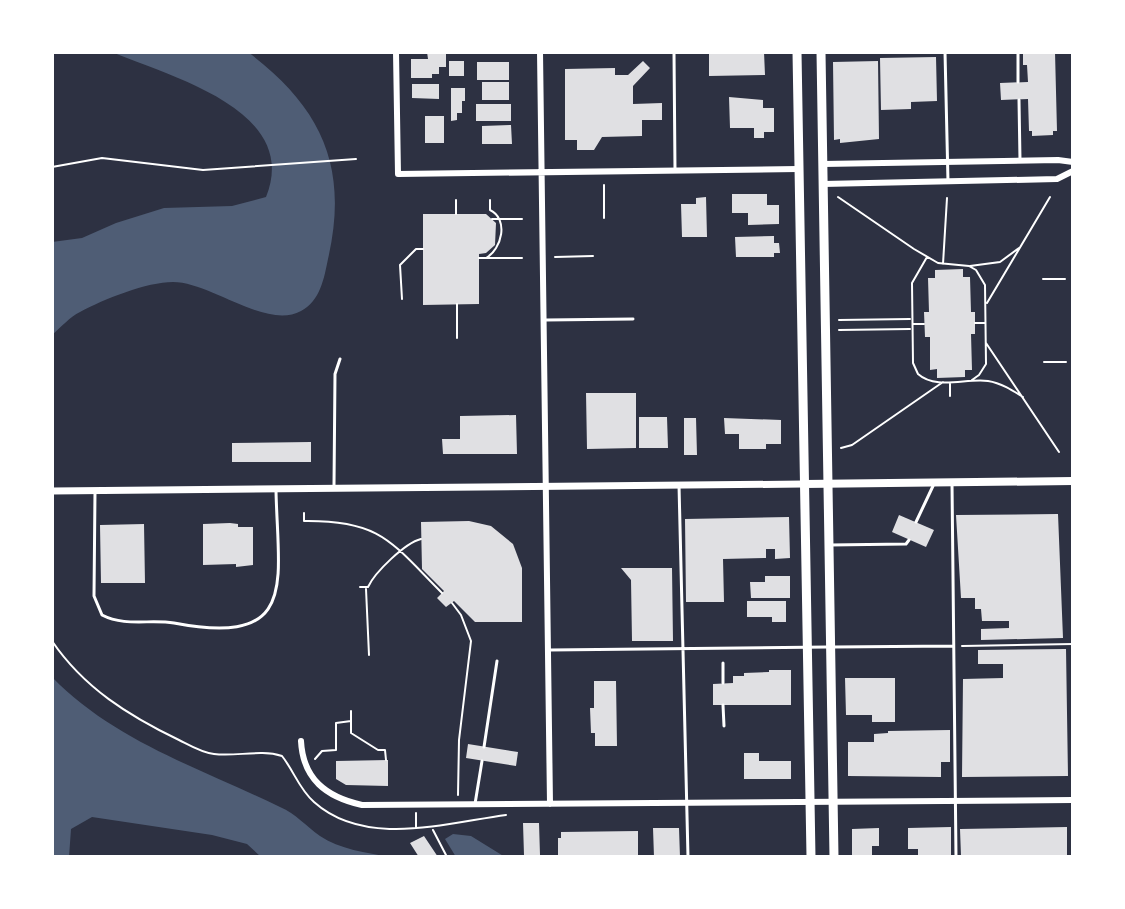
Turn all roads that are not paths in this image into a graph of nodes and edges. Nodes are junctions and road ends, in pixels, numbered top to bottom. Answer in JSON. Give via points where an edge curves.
{"nodes":[{"id":1,"x":396,"y":52,"type":"edge"},
{"id":2,"x":540,"y":52,"type":"edge"},
{"id":3,"x":674,"y":52,"type":"edge"},
{"id":4,"x":797,"y":52,"type":"edge"},
{"id":5,"x":821,"y":52,"type":"edge"},
{"id":6,"x":945,"y":52,"type":"edge"},
{"id":7,"x":1018,"y":52,"type":"edge"},
{"id":8,"x":1018,"y":82,"type":"dead end"},
{"id":9,"x":1019,"y":100,"type":"dead end"},
{"id":10,"x":1020,"y":161,"type":"junction"},
{"id":11,"x":947,"y":162,"type":"junction"},
{"id":12,"x":1073,"y":162,"type":"edge"},
{"id":13,"x":823,"y":164,"type":"junction"},
{"id":14,"x":798,"y":169,"type":"junction"},
{"id":15,"x":675,"y":170,"type":"junction"},
{"id":16,"x":1073,"y":171,"type":"edge"},
{"id":17,"x":541,"y":172,"type":"junction"},
{"id":18,"x":948,"y":182,"type":"junction"},
{"id":19,"x":823,"y":184,"type":"junction"},
{"id":20,"x":633,"y":319,"type":"dead end"},
{"id":21,"x":543,"y":320,"type":"junction"},
{"id":22,"x":340,"y":359,"type":"dead end"},
{"id":23,"x":1073,"y":481,"type":"edge"},
{"id":24,"x":829,"y":483,"type":"junction"},
{"id":25,"x":934,"y":483,"type":"junction"},
{"id":26,"x":952,"y":483,"type":"junction"},
{"id":27,"x":804,"y":484,"type":"junction"},
{"id":28,"x":679,"y":485,"type":"junction"},
{"id":29,"x":545,"y":487,"type":"junction"},
{"id":30,"x":334,"y":489,"type":"junction"},
{"id":31,"x":276,"y":490,"type":"junction"},
{"id":32,"x":52,"y":491,"type":"edge"},
{"id":33,"x":95,"y":492,"type":"junction"},
{"id":34,"x":916,"y":522,"type":"dead end"},
{"id":35,"x":909,"y":540,"type":"dead end"},
{"id":36,"x":830,"y":545,"type":"junction"},
{"id":37,"x":953,"y":646,"type":"junction"},
{"id":38,"x":807,"y":647,"type":"junction"},
{"id":39,"x":831,"y":647,"type":"junction"},
{"id":40,"x":682,"y":648,"type":"junction"},
{"id":41,"x":546,"y":650,"type":"junction"},
{"id":42,"x":497,"y":661,"type":"dead end"},
{"id":43,"x":723,"y":663,"type":"dead end"},
{"id":44,"x":723,"y":683,"type":"dead end"},
{"id":45,"x":723,"y":705,"type":"dead end"},
{"id":46,"x":724,"y":726,"type":"dead end"},
{"id":47,"x":301,"y":741,"type":"dead end"},
{"id":48,"x":484,"y":747,"type":"dead end"},
{"id":49,"x":482,"y":761,"type":"dead end"},
{"id":50,"x":1073,"y":800,"type":"edge"},
{"id":51,"x":956,"y":802,"type":"junction"},
{"id":52,"x":686,"y":803,"type":"junction"},
{"id":53,"x":809,"y":803,"type":"junction"},
{"id":54,"x":833,"y":803,"type":"junction"},
{"id":55,"x":550,"y":804,"type":"junction"},
{"id":56,"x":475,"y":805,"type":"junction"},
{"id":57,"x":688,"y":857,"type":"edge"},
{"id":58,"x":811,"y":857,"type":"edge"},
{"id":59,"x":834,"y":857,"type":"edge"},
{"id":60,"x":956,"y":857,"type":"edge"}],
"edges":[{"from":1,"to":17,"type":"street","via":[[398,174]]},
{"from":2,"to":17,"type":"street"},
{"from":3,"to":15,"type":"lane"},
{"from":4,"to":14,"type":"main road"},
{"from":5,"to":13,"type":"main road"},
{"from":6,"to":11,"type":"lane"},
{"from":7,"to":8,"type":"lane"},
{"from":9,"to":10,"type":"lane"},
{"from":10,"to":11,"type":"street"},
{"from":10,"to":12,"type":"street"},
{"from":11,"to":13,"type":"street"},
{"from":11,"to":18,"type":"lane"},
{"from":13,"to":19,"type":"main road"},
{"from":14,"to":15,"type":"street"},
{"from":14,"to":27,"type":"main road"},
{"from":15,"to":17,"type":"street"},
{"from":16,"to":18,"type":"street","via":[[1057,179]]},
{"from":17,"to":21,"type":"street"},
{"from":18,"to":19,"type":"street"},
{"from":19,"to":24,"type":"main road"},
{"from":20,"to":21,"type":"lane"},
{"from":21,"to":29,"type":"street"},
{"from":22,"to":30,"type":"lane","via":[[335,374]]},
{"from":23,"to":26,"type":"main road"},
{"from":24,"to":25,"type":"main road"},
{"from":24,"to":27,"type":"main road"},
{"from":24,"to":36,"type":"main road"},
{"from":25,"to":26,"type":"main road"},
{"from":25,"to":34,"type":"lane"},
{"from":26,"to":37,"type":"lane"},
{"from":27,"to":28,"type":"street"},
{"from":27,"to":38,"type":"main road"},
{"from":28,"to":29,"type":"street"},
{"from":28,"to":40,"type":"lane"},
{"from":29,"to":30,"type":"street"},
{"from":29,"to":41,"type":"street"},
{"from":30,"to":31,"type":"street"},
{"from":31,"to":33,"type":"street"},
{"from":31,"to":33,"type":"lane","via":[[274,599],[266,614],[240,627],[112,620],[102,615],[94,596]]},
{"from":32,"to":33,"type":"street"},
{"from":35,"to":36,"type":"lane"},
{"from":36,"to":39,"type":"main road"},
{"from":37,"to":39,"type":"lane"},
{"from":37,"to":51,"type":"lane"},
{"from":38,"to":39,"type":"lane"},
{"from":38,"to":40,"type":"lane"},
{"from":38,"to":53,"type":"main road"},
{"from":39,"to":54,"type":"main road"},
{"from":40,"to":41,"type":"lane"},
{"from":40,"to":52,"type":"lane"},
{"from":41,"to":55,"type":"street"},
{"from":42,"to":48,"type":"lane"},
{"from":43,"to":44,"type":"lane"},
{"from":45,"to":46,"type":"lane"},
{"from":47,"to":56,"type":"street","via":[[307,772],[349,802]]},
{"from":49,"to":56,"type":"lane"},
{"from":50,"to":51,"type":"street"},
{"from":51,"to":54,"type":"street"},
{"from":51,"to":60,"type":"lane"},
{"from":52,"to":53,"type":"street"},
{"from":52,"to":55,"type":"street"},
{"from":52,"to":57,"type":"lane"},
{"from":53,"to":54,"type":"street"},
{"from":53,"to":58,"type":"main road"},
{"from":54,"to":59,"type":"main road"},
{"from":55,"to":56,"type":"street"}]}
